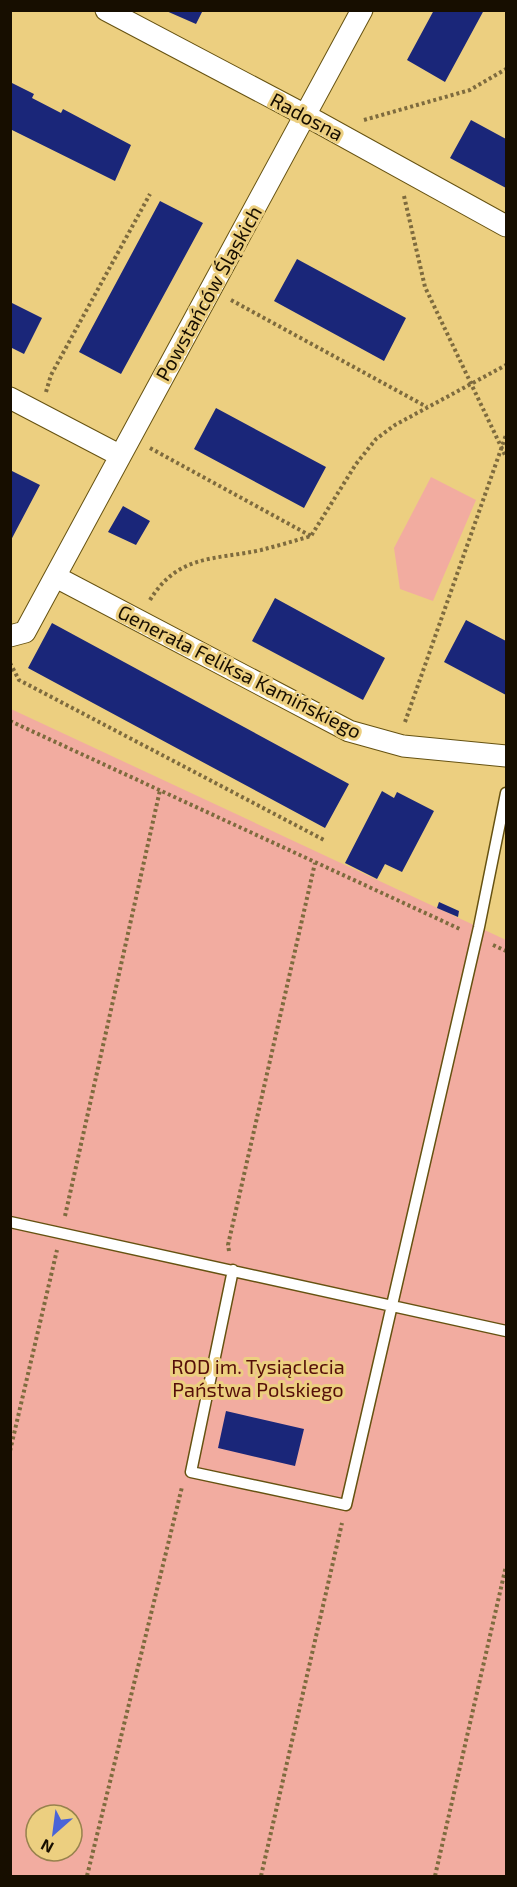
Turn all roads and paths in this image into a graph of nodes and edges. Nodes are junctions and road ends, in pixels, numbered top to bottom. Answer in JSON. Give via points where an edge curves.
{"nodes":[{"id":1,"x":106,"y":10,"type":"edge"},
{"id":2,"x":362,"y":10,"type":"edge"},
{"id":3,"x":507,"y":69,"type":"edge"},
{"id":4,"x":305,"y":115,"type":"junction"},
{"id":5,"x":356,"y":122,"type":"dead end"},
{"id":6,"x":402,"y":188,"type":"dead end"},
{"id":7,"x":150,"y":194,"type":"dead end"},
{"id":8,"x":507,"y":226,"type":"edge"},
{"id":9,"x":224,"y":297,"type":"dead end"},
{"id":10,"x":507,"y":365,"type":"edge"},
{"id":11,"x":472,"y":384,"type":"junction"},
{"id":12,"x":47,"y":396,"type":"dead end"},
{"id":13,"x":10,"y":398,"type":"edge"},
{"id":14,"x":428,"y":408,"type":"junction"},
{"id":15,"x":507,"y":435,"type":"edge"},
{"id":16,"x":144,"y":444,"type":"dead end"},
{"id":17,"x":503,"y":449,"type":"junction"},
{"id":18,"x":119,"y":455,"type":"junction"},
{"id":19,"x":507,"y":457,"type":"edge"},
{"id":20,"x":310,"y":536,"type":"junction"},
{"id":21,"x":56,"y":578,"type":"junction"},
{"id":22,"x":145,"y":609,"type":"dead end"},
{"id":23,"x":10,"y":636,"type":"edge"},
{"id":24,"x":10,"y":663,"type":"edge"},
{"id":25,"x":10,"y":721,"type":"edge"},
{"id":26,"x":394,"y":723,"type":"dead end"},
{"id":27,"x":404,"y":725,"type":"junction"},
{"id":28,"x":416,"y":726,"type":"dead end"},
{"id":29,"x":507,"y":756,"type":"edge"},
{"id":30,"x":160,"y":790,"type":"junction"},
{"id":31,"x":507,"y":793,"type":"edge"},
{"id":32,"x":326,"y":841,"type":"dead end"},
{"id":33,"x":315,"y":862,"type":"junction"},
{"id":34,"x":476,"y":937,"type":"junction"},
{"id":35,"x":507,"y":951,"type":"edge"},
{"id":36,"x":10,"y":1221,"type":"edge"},
{"id":37,"x":61,"y":1232,"type":"junction"},
{"id":38,"x":233,"y":1270,"type":"junction"},
{"id":39,"x":391,"y":1304,"type":"junction"},
{"id":40,"x":507,"y":1331,"type":"edge"},
{"id":41,"x":10,"y":1451,"type":"edge"},
{"id":42,"x":191,"y":1473,"type":"junction"},
{"id":43,"x":346,"y":1505,"type":"junction"},
{"id":44,"x":507,"y":1566,"type":"edge"},
{"id":45,"x":87,"y":1876,"type":"edge"},
{"id":46,"x":261,"y":1876,"type":"edge"},
{"id":47,"x":435,"y":1876,"type":"edge"}],
"edges":[{"from":1,"to":4,"type":"street","name":"Radosna"},
{"from":2,"to":4,"type":"street","name":"Powstańców Śląskich"},
{"from":3,"to":5,"type":"path","via":[[470,90]]},
{"from":4,"to":8,"type":"street","name":"Radosna"},
{"from":4,"to":18,"type":"street","name":"Powstańców Śląskich"},
{"from":6,"to":11,"type":"path","via":[[425,287]]},
{"from":7,"to":12,"type":"path","via":[[51,375],[45,387]]},
{"from":9,"to":14,"type":"path"},
{"from":10,"to":11,"type":"path"},
{"from":11,"to":14,"type":"path"},
{"from":11,"to":17,"type":"path"},
{"from":13,"to":18,"type":"street"},
{"from":14,"to":20,"type":"path","via":[[376,439]]},
{"from":15,"to":17,"type":"path"},
{"from":16,"to":20,"type":"path"},
{"from":17,"to":19,"type":"path"},
{"from":17,"to":27,"type":"path"},
{"from":18,"to":21,"type":"street","name":"Powstańców Śląskich"},
{"from":20,"to":22,"type":"path","via":[[259,550],[209,557],[174,571]]},
{"from":21,"to":23,"type":"street","via":[[25,632]]},
{"from":21,"to":29,"type":"street","name":"Generała Feliksa Kamińskiego","via":[[349,730],[403,746]]},
{"from":24,"to":32,"type":"path","via":[[19,680]]},
{"from":25,"to":30,"type":"path"},
{"from":26,"to":27,"type":"path"},
{"from":27,"to":28,"type":"path"},
{"from":30,"to":33,"type":"path"},
{"from":30,"to":37,"type":"path"},
{"from":31,"to":34,"type":"lane"},
{"from":33,"to":34,"type":"path"},
{"from":33,"to":38,"type":"path","via":[[228,1245]]},
{"from":34,"to":35,"type":"path"},
{"from":34,"to":39,"type":"lane"},
{"from":36,"to":37,"type":"lane"},
{"from":37,"to":38,"type":"lane"},
{"from":37,"to":41,"type":"path"},
{"from":38,"to":39,"type":"lane"},
{"from":38,"to":42,"type":"lane"},
{"from":39,"to":40,"type":"lane"},
{"from":39,"to":43,"type":"lane"},
{"from":42,"to":43,"type":"lane"},
{"from":42,"to":45,"type":"path","via":[[183,1481]]},
{"from":43,"to":46,"type":"path"},
{"from":44,"to":47,"type":"path"}]}
